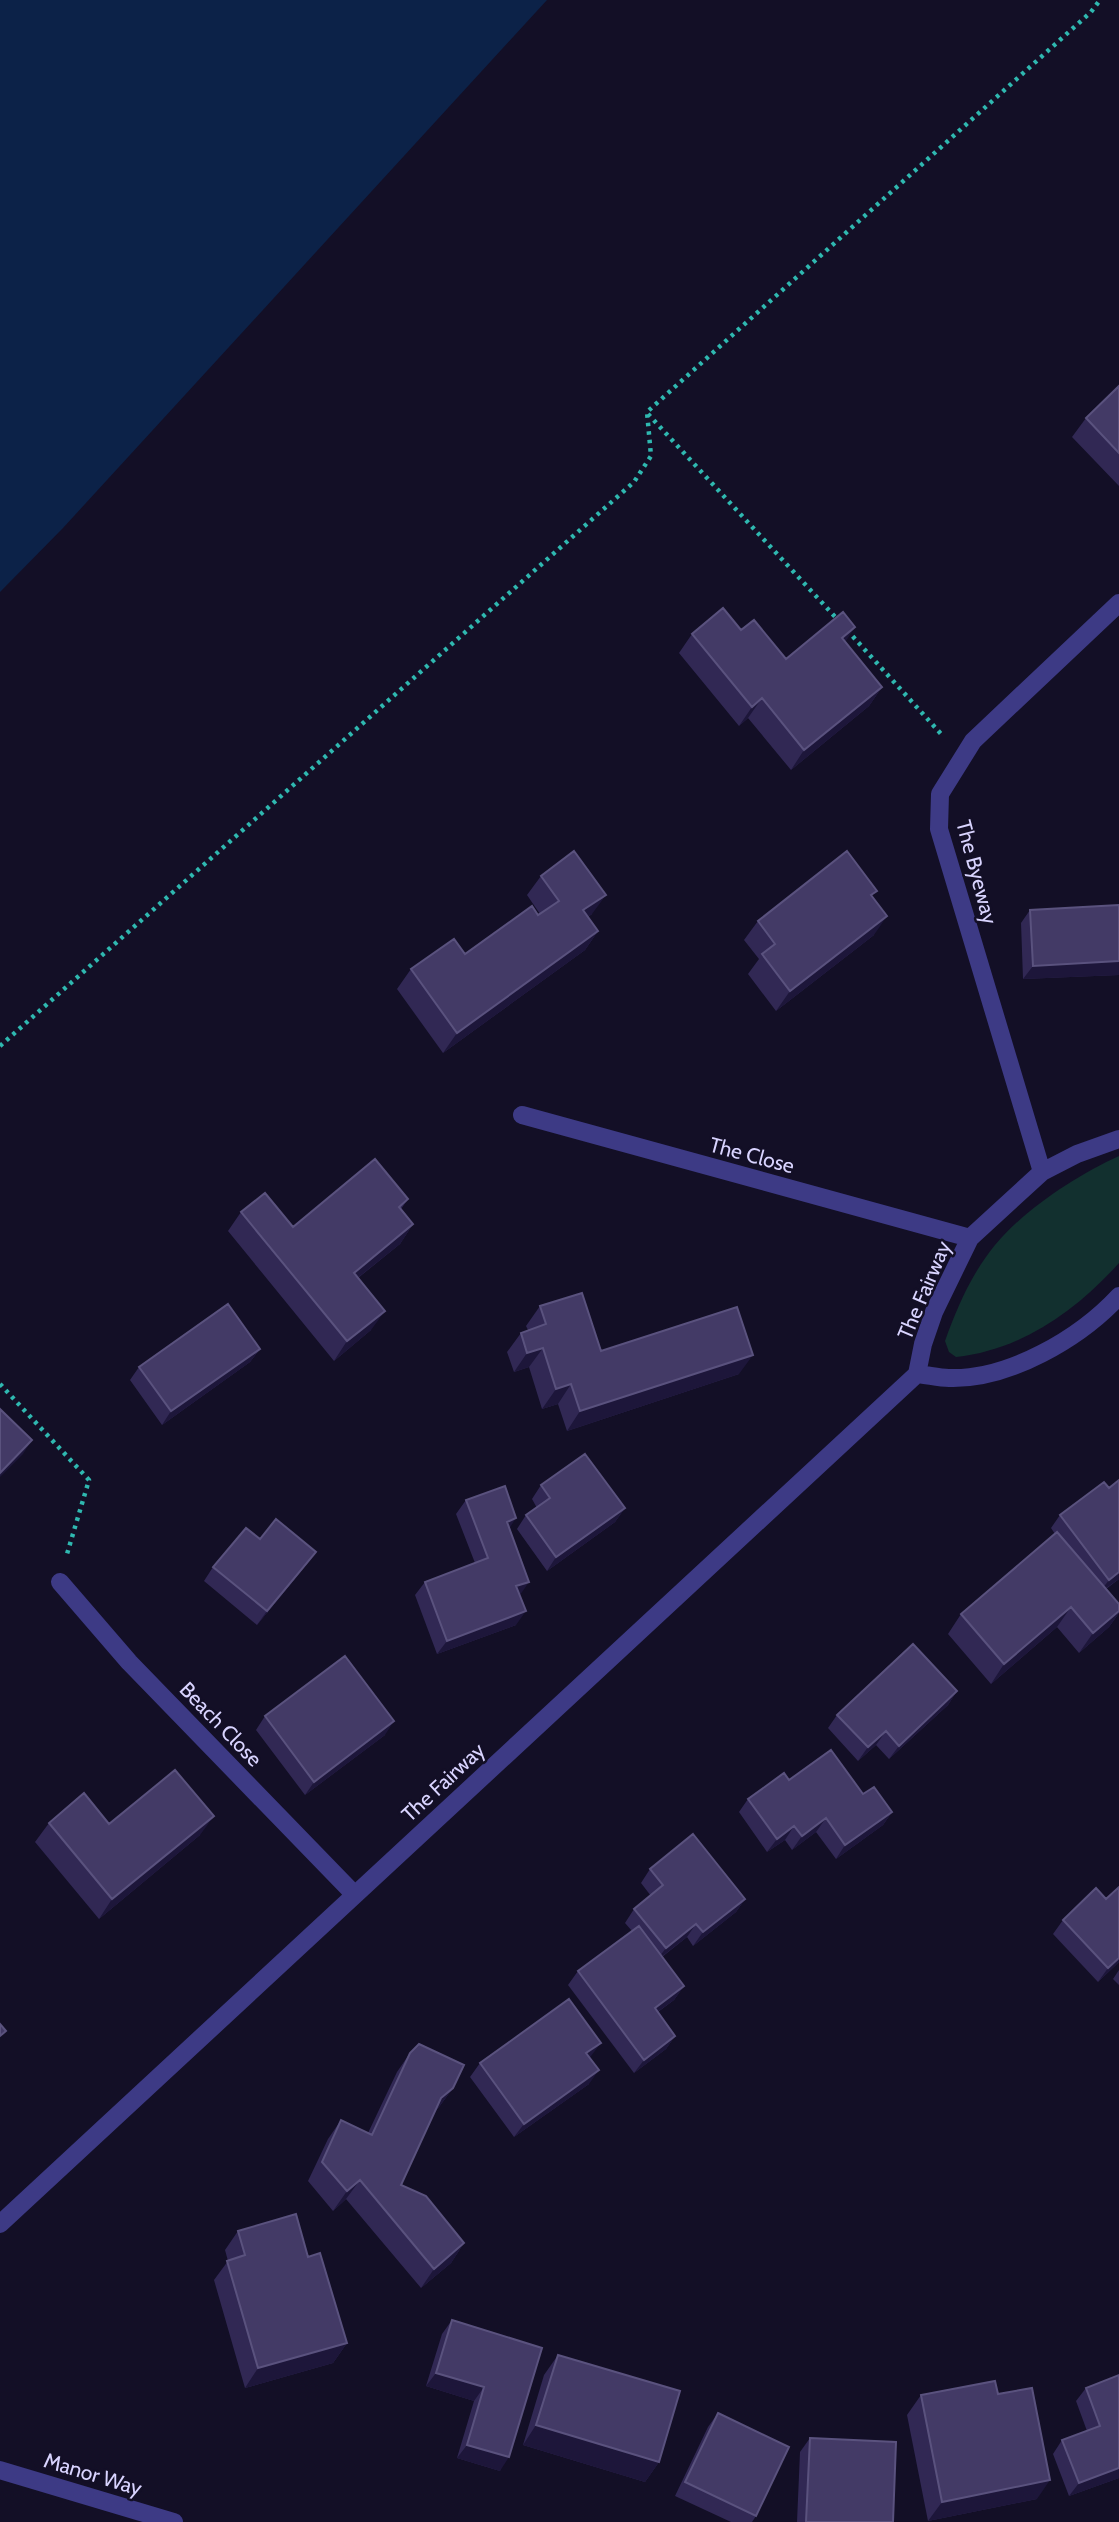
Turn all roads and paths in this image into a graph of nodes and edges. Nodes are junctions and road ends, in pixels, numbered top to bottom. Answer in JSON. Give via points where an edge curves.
{"nodes":[{"id":1,"x":1100,"y":0,"type":"edge"},
{"id":2,"x":647,"y":412,"type":"junction"},
{"id":3,"x":1119,"y":603,"type":"edge"},
{"id":4,"x":961,"y":757,"type":"junction"},
{"id":5,"x":0,"y":1046,"type":"edge"},
{"id":6,"x":522,"y":1115,"type":"dead end"},
{"id":7,"x":1119,"y":1139,"type":"edge"},
{"id":8,"x":1042,"y":1172,"type":"junction"},
{"id":9,"x":970,"y":1238,"type":"junction"},
{"id":10,"x":1116,"y":1306,"type":"edge"},
{"id":11,"x":917,"y":1374,"type":"junction"},
{"id":12,"x":0,"y":1384,"type":"edge"},
{"id":13,"x":60,"y":1582,"type":"joint"},
{"id":14,"x":354,"y":1894,"type":"junction"},
{"id":15,"x":0,"y":2224,"type":"edge"},
{"id":16,"x":0,"y":2470,"type":"edge"},
{"id":17,"x":174,"y":2522,"type":"edge"}],
"edges":[{"from":1,"to":2,"type":"path"},
{"from":2,"to":4,"type":"path"},
{"from":2,"to":5,"type":"path","via":[[651,456],[634,482]]},
{"from":3,"to":4,"type":"street","name":"The Byeway","via":[[972,741]]},
{"from":4,"to":8,"type":"street","name":"The Byeway","via":[[940,794],[939,829]]},
{"from":6,"to":9,"type":"street","name":"The Close"},
{"from":7,"to":8,"type":"street","name":"The Fairway"},
{"from":8,"to":9,"type":"street","name":"The Fairway"},
{"from":9,"to":11,"type":"street","name":"The Fairway","via":[[934,1312]]},
{"from":10,"to":11,"type":"street","name":"The Fairway","via":[[1047,1351],[1012,1366],[950,1378]]},
{"from":11,"to":14,"type":"street","name":"The Fairway"},
{"from":12,"to":13,"type":"path","via":[[89,1480]]},
{"from":13,"to":14,"type":"street","name":"Beach Close","via":[[129,1662]]},
{"from":14,"to":15,"type":"street","name":"The Fairway"},
{"from":16,"to":17,"type":"street","name":"Manor Way"}]}
